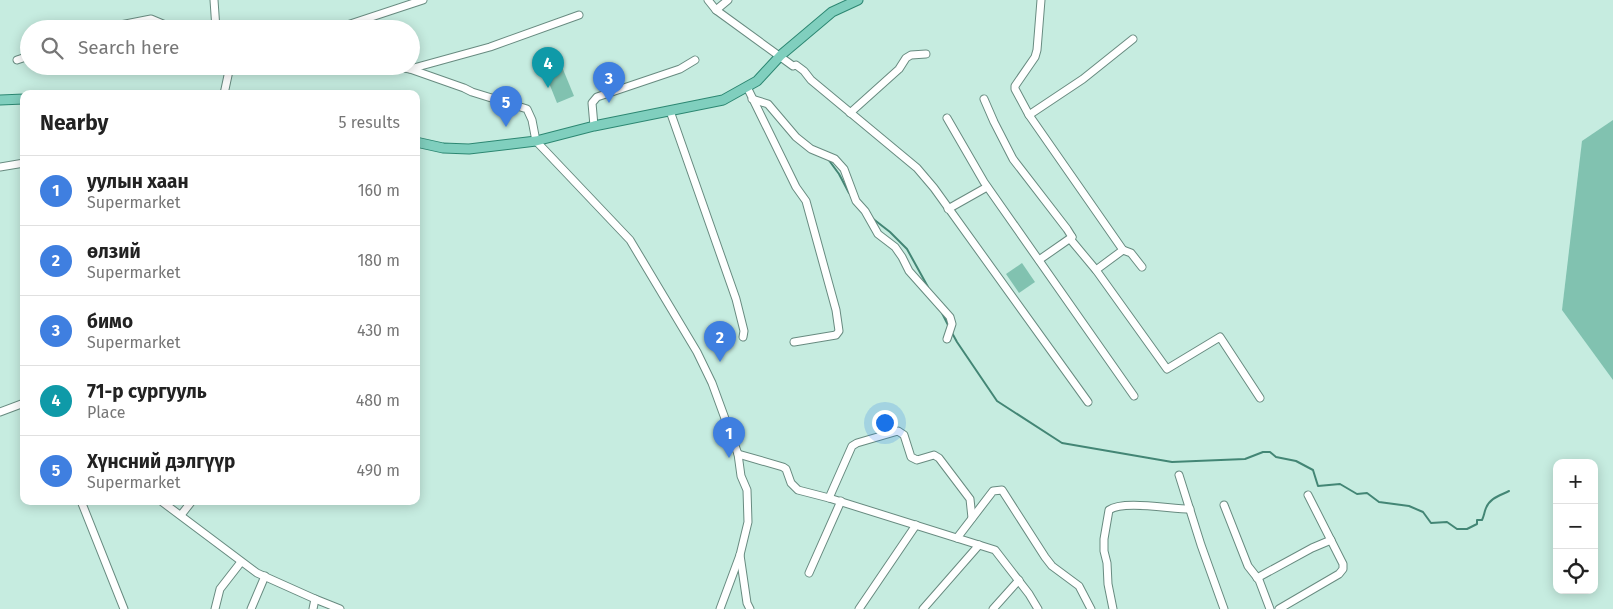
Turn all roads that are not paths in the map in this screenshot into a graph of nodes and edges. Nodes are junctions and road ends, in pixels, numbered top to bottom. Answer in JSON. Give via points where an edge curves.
{"nodes":[{"id":1,"x":214,"y":0,"type":"edge"},
{"id":2,"x":423,"y":0,"type":"edge"},
{"id":3,"x":708,"y":0,"type":"edge"},
{"id":4,"x":728,"y":0,"type":"edge"},
{"id":5,"x":858,"y":0,"type":"edge"},
{"id":6,"x":1041,"y":0,"type":"edge"},
{"id":7,"x":716,"y":10,"type":"junction"},
{"id":8,"x":579,"y":15,"type":"dead end"},
{"id":9,"x":215,"y":20,"type":"edge"},
{"id":10,"x":363,"y":20,"type":"edge"},
{"id":11,"x":1133,"y":38,"type":"dead end"},
{"id":12,"x":926,"y":54,"type":"dead end"},
{"id":13,"x":781,"y":55,"type":"junction"},
{"id":14,"x":20,"y":59,"type":"edge"},
{"id":15,"x":17,"y":60,"type":"dead end"},
{"id":16,"x":695,"y":60,"type":"dead end"},
{"id":17,"x":420,"y":66,"type":"edge"},
{"id":18,"x":420,"y":73,"type":"edge"},
{"id":19,"x":228,"y":75,"type":"edge"},
{"id":20,"x":747,"y":86,"type":"junction"},
{"id":21,"x":225,"y":90,"type":"edge"},
{"id":22,"x":20,"y":99,"type":"edge"},
{"id":23,"x":752,"y":99,"type":"junction"},
{"id":24,"x":984,"y":99,"type":"dead end"},
{"id":25,"x":0,"y":100,"type":"edge"},
{"id":26,"x":670,"y":111,"type":"junction"},
{"id":27,"x":850,"y":113,"type":"junction"},
{"id":28,"x":1029,"y":115,"type":"junction"},
{"id":29,"x":947,"y":118,"type":"dead end"},
{"id":30,"x":594,"y":126,"type":"junction"},
{"id":31,"x":536,"y":142,"type":"junction"},
{"id":32,"x":420,"y":143,"type":"edge"},
{"id":33,"x":20,"y":164,"type":"edge"},
{"id":34,"x":0,"y":167,"type":"edge"},
{"id":35,"x":987,"y":186,"type":"junction"},
{"id":36,"x":948,"y":209,"type":"junction"},
{"id":37,"x":1072,"y":237,"type":"junction"},
{"id":38,"x":1123,"y":250,"type":"junction"},
{"id":39,"x":1039,"y":260,"type":"junction"},
{"id":40,"x":1142,"y":267,"type":"dead end"},
{"id":41,"x":1096,"y":270,"type":"junction"},
{"id":42,"x":948,"y":336,"type":"dead end"},
{"id":43,"x":743,"y":338,"type":"dead end"},
{"id":44,"x":794,"y":342,"type":"dead end"},
{"id":45,"x":1134,"y":396,"type":"dead end"},
{"id":46,"x":1260,"y":398,"type":"dead end"},
{"id":47,"x":1088,"y":402,"type":"dead end"},
{"id":48,"x":20,"y":404,"type":"edge"},
{"id":49,"x":0,"y":412,"type":"edge"},
{"id":50,"x":738,"y":454,"type":"junction"},
{"id":51,"x":1179,"y":475,"type":"dead end"},
{"id":52,"x":1308,"y":494,"type":"dead end"},
{"id":53,"x":829,"y":498,"type":"junction"},
{"id":54,"x":841,"y":501,"type":"junction"},
{"id":55,"x":83,"y":505,"type":"edge"},
{"id":56,"x":167,"y":505,"type":"edge"},
{"id":57,"x":189,"y":505,"type":"edge"},
{"id":58,"x":1224,"y":505,"type":"dead end"},
{"id":59,"x":1190,"y":509,"type":"junction"},
{"id":60,"x":181,"y":515,"type":"junction"},
{"id":61,"x":972,"y":518,"type":"junction"},
{"id":62,"x":916,"y":525,"type":"junction"},
{"id":63,"x":957,"y":538,"type":"junction"},
{"id":64,"x":1331,"y":540,"type":"junction"},
{"id":65,"x":979,"y":545,"type":"junction"},
{"id":66,"x":740,"y":555,"type":"junction"},
{"id":67,"x":241,"y":562,"type":"junction"},
{"id":68,"x":809,"y":573,"type":"dead end"},
{"id":69,"x":265,"y":576,"type":"junction"},
{"id":70,"x":1257,"y":578,"type":"junction"},
{"id":71,"x":1020,"y":580,"type":"junction"},
{"id":72,"x":315,"y":599,"type":"junction"},
{"id":73,"x":124,"y":609,"type":"edge"},
{"id":74,"x":215,"y":609,"type":"edge"},
{"id":75,"x":251,"y":609,"type":"edge"},
{"id":76,"x":313,"y":609,"type":"edge"},
{"id":77,"x":340,"y":609,"type":"edge"},
{"id":78,"x":720,"y":609,"type":"edge"},
{"id":79,"x":750,"y":609,"type":"edge"},
{"id":80,"x":859,"y":609,"type":"edge"},
{"id":81,"x":923,"y":609,"type":"edge"},
{"id":82,"x":993,"y":609,"type":"edge"},
{"id":83,"x":1038,"y":609,"type":"edge"},
{"id":84,"x":1091,"y":609,"type":"edge"},
{"id":85,"x":1113,"y":609,"type":"edge"},
{"id":86,"x":1224,"y":609,"type":"edge"},
{"id":87,"x":1270,"y":609,"type":"edge"},
{"id":88,"x":1279,"y":609,"type":"edge"}],
"edges":[{"from":1,"to":9,"type":"street"},
{"from":2,"to":10,"type":"street"},
{"from":3,"to":7,"type":"street"},
{"from":4,"to":7,"type":"street"},
{"from":5,"to":13,"type":"main road","via":[[832,12]]},
{"from":6,"to":28,"type":"street","via":[[1035,57],[1015,86]]},
{"from":7,"to":13,"type":"street"},
{"from":8,"to":17,"type":"street","via":[[490,47]]},
{"from":11,"to":28,"type":"street"},
{"from":12,"to":27,"type":"street","via":[[906,58]]},
{"from":13,"to":20,"type":"main road"},
{"from":13,"to":27,"type":"street","via":[[804,71]]},
{"from":14,"to":15,"type":"street"},
{"from":16,"to":30,"type":"street","via":[[597,97],[592,103]]},
{"from":18,"to":31,"type":"street","via":[[528,108]]},
{"from":19,"to":21,"type":"street"},
{"from":20,"to":23,"type":"street"},
{"from":20,"to":26,"type":"main road","via":[[723,100]]},
{"from":22,"to":25,"type":"main road"},
{"from":23,"to":42,"type":"street","via":[[768,104],[796,137],[811,149],[835,159],[844,169],[856,201],[878,234],[895,247],[909,271],[946,312],[952,324]]},
{"from":23,"to":44,"type":"street","via":[[806,201],[837,317],[839,331],[836,335]]},
{"from":24,"to":37,"type":"street","via":[[1013,159]]},
{"from":26,"to":30,"type":"main road"},
{"from":26,"to":43,"type":"street","via":[[736,298]]},
{"from":27,"to":36,"type":"street","via":[[917,168]]},
{"from":28,"to":38,"type":"street"},
{"from":29,"to":35,"type":"street"},
{"from":30,"to":31,"type":"main road"},
{"from":31,"to":32,"type":"main road","via":[[469,150]]},
{"from":31,"to":50,"type":"street","via":[[630,240],[697,352]]},
{"from":33,"to":34,"type":"street"},
{"from":35,"to":36,"type":"street"},
{"from":35,"to":39,"type":"street"},
{"from":36,"to":47,"type":"street"},
{"from":37,"to":39,"type":"street"},
{"from":37,"to":41,"type":"street","via":[[1071,240]]},
{"from":38,"to":40,"type":"street","via":[[1131,253]]},
{"from":38,"to":41,"type":"street"},
{"from":39,"to":45,"type":"street"},
{"from":41,"to":46,"type":"street","via":[[1167,369],[1220,337]]},
{"from":48,"to":49,"type":"street"},
{"from":50,"to":53,"type":"street","via":[[783,467],[798,490]]},
{"from":50,"to":66,"type":"street","via":[[747,490],[748,522]]},
{"from":51,"to":59,"type":"street"},
{"from":52,"to":64,"type":"street"},
{"from":53,"to":54,"type":"street"},
{"from":53,"to":61,"type":"street","via":[[852,446],[898,431],[904,435],[911,457],[917,460],[934,455],[939,458],[970,499]]},
{"from":54,"to":62,"type":"street"},
{"from":54,"to":68,"type":"street"},
{"from":55,"to":73,"type":"street"},
{"from":56,"to":60,"type":"street"},
{"from":57,"to":60,"type":"street"},
{"from":58,"to":70,"type":"street","via":[[1248,566]]},
{"from":59,"to":85,"type":"street","via":[[1137,504],[1109,510],[1104,551]]},
{"from":59,"to":86,"type":"street"},
{"from":60,"to":67,"type":"street"},
{"from":61,"to":63,"type":"street"},
{"from":61,"to":84,"type":"street","via":[[994,491],[1002,490],[1045,557],[1079,586]]},
{"from":62,"to":63,"type":"street"},
{"from":62,"to":80,"type":"street"},
{"from":63,"to":65,"type":"street"},
{"from":64,"to":70,"type":"street"},
{"from":64,"to":88,"type":"street","via":[[1344,564],[1343,569]]},
{"from":65,"to":71,"type":"street","via":[[995,550]]},
{"from":65,"to":81,"type":"street"},
{"from":66,"to":78,"type":"street"},
{"from":66,"to":79,"type":"street"},
{"from":67,"to":69,"type":"street"},
{"from":67,"to":74,"type":"street","via":[[220,589]]},
{"from":69,"to":72,"type":"street"},
{"from":69,"to":75,"type":"street"},
{"from":70,"to":87,"type":"street"},
{"from":71,"to":82,"type":"street"},
{"from":71,"to":83,"type":"street"},
{"from":72,"to":76,"type":"street"},
{"from":72,"to":77,"type":"street"}]}
